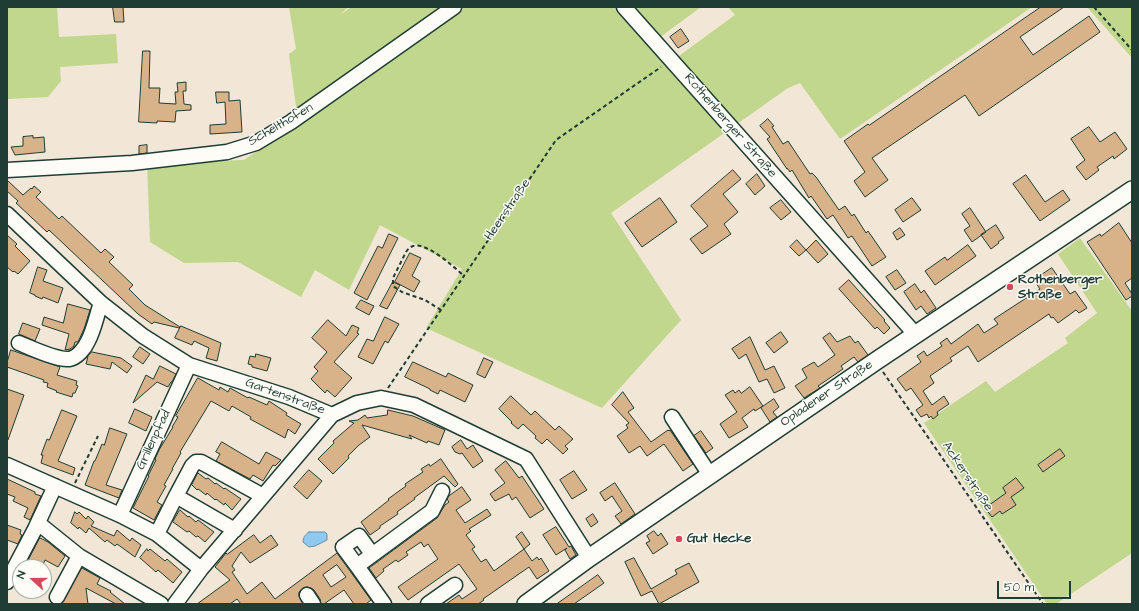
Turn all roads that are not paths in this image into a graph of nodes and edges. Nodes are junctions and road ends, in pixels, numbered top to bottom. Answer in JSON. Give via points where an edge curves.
{"nodes":[{"id":1,"x":454,"y":7,"type":"edge"},
{"id":2,"x":624,"y":7,"type":"edge"},
{"id":3,"x":7,"y":170,"type":"edge"},
{"id":4,"x":1132,"y":190,"type":"edge"},
{"id":5,"x":7,"y":214,"type":"edge"},
{"id":6,"x":101,"y":303,"type":"junction"},
{"id":7,"x":916,"y":335,"type":"junction"},
{"id":8,"x":19,"y":343,"type":"dead end"},
{"id":9,"x":189,"y":365,"type":"junction"},
{"id":10,"x":332,"y":415,"type":"junction"},
{"id":11,"x":672,"y":417,"type":"dead end"},
{"id":12,"x":7,"y":465,"type":"edge"},
{"id":13,"x":710,"y":475,"type":"junction"},
{"id":14,"x":55,"y":486,"type":"junction"},
{"id":15,"x":442,"y":491,"type":"dead end"},
{"id":16,"x":176,"y":496,"type":"junction"},
{"id":17,"x":264,"y":496,"type":"junction"},
{"id":18,"x":120,"y":515,"type":"junction"},
{"id":19,"x":37,"y":526,"type":"junction"},
{"id":20,"x":234,"y":530,"type":"junction"},
{"id":21,"x":157,"y":534,"type":"junction"},
{"id":22,"x":372,"y":554,"type":"junction"},
{"id":23,"x":79,"y":556,"type":"junction"},
{"id":24,"x":589,"y":558,"type":"junction"},
{"id":25,"x":357,"y":566,"type":"junction"},
{"id":26,"x":201,"y":569,"type":"junction"},
{"id":27,"x":7,"y":582,"type":"edge"},
{"id":28,"x":455,"y":585,"type":"dead end"},
{"id":29,"x":57,"y":597,"type":"dead end"},
{"id":30,"x":183,"y":601,"type":"edge"},
{"id":31,"x":161,"y":604,"type":"edge"},
{"id":32,"x":384,"y":604,"type":"edge"},
{"id":33,"x":428,"y":604,"type":"edge"},
{"id":34,"x":526,"y":604,"type":"edge"}],
"edges":[{"from":1,"to":3,"type":"street","name":"Schelthofen","via":[[291,122],[256,143],[227,152],[132,162]]},
{"from":2,"to":7,"type":"street","name":"Rothenberger Straße"},
{"from":4,"to":7,"type":"main road","name":"Opladener Straße"},
{"from":5,"to":6,"type":"street","name":"Gartenstraße"},
{"from":6,"to":8,"type":"street","via":[[88,341],[75,356],[60,358]]},
{"from":6,"to":9,"type":"street","name":"Gartenstraße","via":[[143,336]]},
{"from":7,"to":13,"type":"main road","name":"Opladener Straße"},
{"from":9,"to":10,"type":"street","name":"Gartenstraße","via":[[289,397]]},
{"from":9,"to":18,"type":"street","name":"Grillenpfad"},
{"from":10,"to":17,"type":"street"},
{"from":10,"to":24,"type":"street","name":"Gartenstraße","via":[[357,403],[381,398],[414,405],[526,459]]},
{"from":11,"to":13,"type":"street"},
{"from":12,"to":14,"type":"street"},
{"from":13,"to":24,"type":"main road","name":"Opladener Straße"},
{"from":14,"to":18,"type":"street"},
{"from":14,"to":19,"type":"street"},
{"from":15,"to":22,"type":"street","via":[[432,511]]},
{"from":16,"to":17,"type":"street","via":[[192,466],[196,462],[201,462]]},
{"from":16,"to":20,"type":"street"},
{"from":16,"to":21,"type":"street"},
{"from":17,"to":20,"type":"street"},
{"from":18,"to":21,"type":"street"},
{"from":19,"to":23,"type":"street"},
{"from":19,"to":27,"type":"street"},
{"from":20,"to":26,"type":"street"},
{"from":21,"to":26,"type":"street"},
{"from":22,"to":25,"type":"street"},
{"from":22,"to":25,"type":"street","via":[[358,536],[343,547]]},
{"from":23,"to":29,"type":"street"},
{"from":23,"to":31,"type":"street"},
{"from":24,"to":34,"type":"main road","name":"Opladener Straße"},
{"from":25,"to":32,"type":"street"},
{"from":26,"to":30,"type":"street"},
{"from":28,"to":33,"type":"street"}]}
